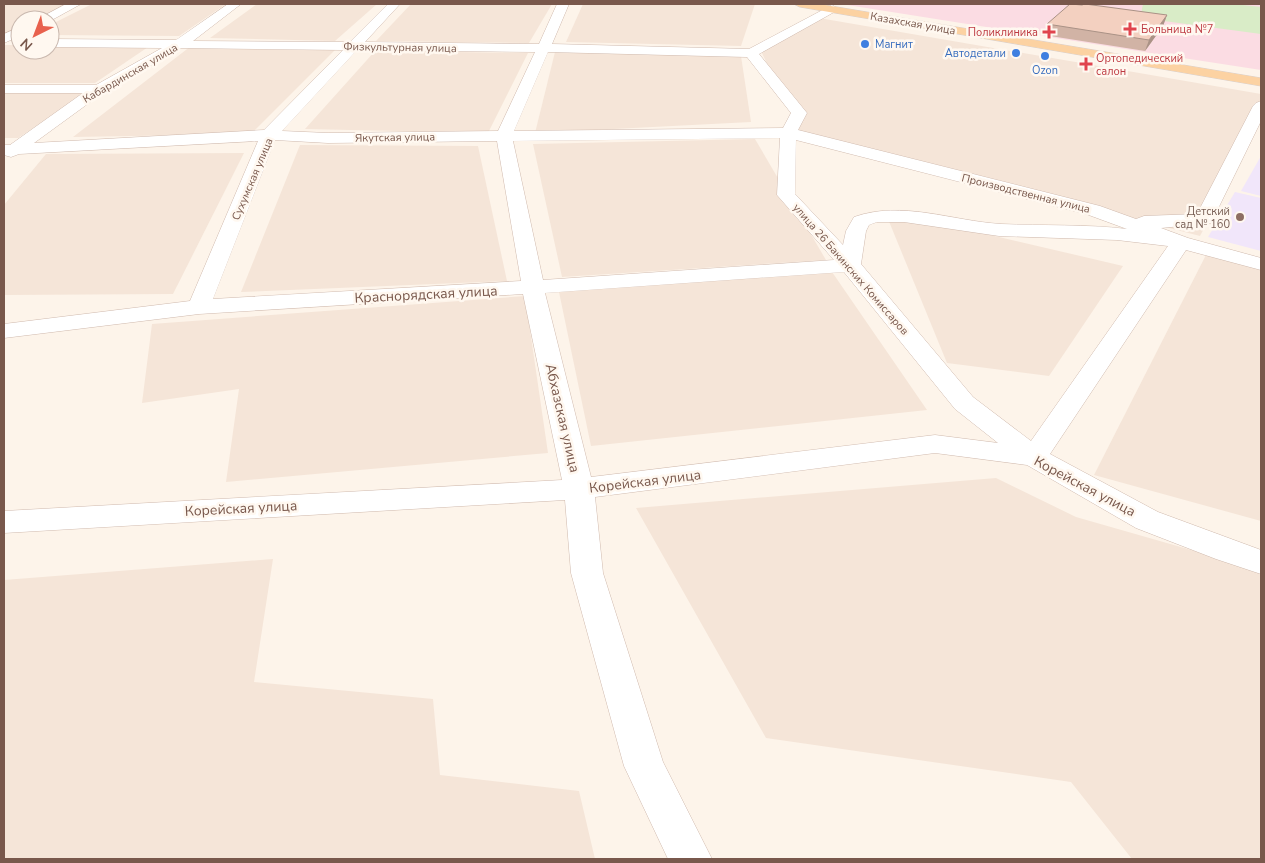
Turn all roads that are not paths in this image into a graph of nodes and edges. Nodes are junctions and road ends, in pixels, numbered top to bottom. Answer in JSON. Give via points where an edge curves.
{"nodes":[{"id":1,"x":75,"y":4,"type":"edge"},
{"id":2,"x":235,"y":4,"type":"edge"},
{"id":3,"x":394,"y":4,"type":"edge"},
{"id":4,"x":563,"y":4,"type":"edge"},
{"id":5,"x":800,"y":4,"type":"edge"},
{"id":6,"x":832,"y":9,"type":"junction"},
{"id":7,"x":60,"y":11,"type":"edge"},
{"id":8,"x":60,"y":43,"type":"edge"},
{"id":9,"x":181,"y":43,"type":"junction"},
{"id":10,"x":354,"y":46,"type":"junction"},
{"id":11,"x":544,"y":48,"type":"junction"},
{"id":12,"x":751,"y":53,"type":"junction"},
{"id":13,"x":1261,"y":82,"type":"edge"},
{"id":14,"x":4,"y":89,"type":"edge"},
{"id":15,"x":99,"y":89,"type":"junction"},
{"id":16,"x":1261,"y":106,"type":"edge"},
{"id":17,"x":788,"y":133,"type":"junction"},
{"id":18,"x":270,"y":135,"type":"junction"},
{"id":19,"x":504,"y":136,"type":"junction"},
{"id":20,"x":7,"y":155,"type":"edge"},
{"id":21,"x":1111,"y":217,"type":"junction"},
{"id":22,"x":1182,"y":242,"type":"junction"},
{"id":23,"x":1261,"y":264,"type":"edge"},
{"id":24,"x":850,"y":265,"type":"junction"},
{"id":25,"x":533,"y":287,"type":"junction"},
{"id":26,"x":199,"y":307,"type":"junction"},
{"id":27,"x":4,"y":331,"type":"edge"},
{"id":28,"x":1034,"y":457,"type":"junction"},
{"id":29,"x":579,"y":489,"type":"junction"},
{"id":30,"x":4,"y":522,"type":"edge"},
{"id":31,"x":1261,"y":562,"type":"edge"},
{"id":32,"x":690,"y":859,"type":"edge"}],
"edges":[{"from":1,"to":7,"type":"street"},
{"from":2,"to":9,"type":"street","name":"Кабардинская улица"},
{"from":3,"to":10,"type":"street","name":"Сухумская улица"},
{"from":4,"to":11,"type":"street"},
{"from":5,"to":6,"type":"main road","name":"Казахская улица"},
{"from":6,"to":12,"type":"street"},
{"from":6,"to":13,"type":"main road","name":"Казахская улица"},
{"from":8,"to":9,"type":"street","name":"Физкультурная улица"},
{"from":9,"to":10,"type":"street","name":"Физкультурная улица"},
{"from":9,"to":15,"type":"street","name":"Кабардинская улица"},
{"from":10,"to":11,"type":"street","name":"Физкультурная улица"},
{"from":10,"to":18,"type":"street","name":"Сухумская улица"},
{"from":11,"to":12,"type":"street","name":"Физкультурная улица"},
{"from":11,"to":19,"type":"street"},
{"from":12,"to":17,"type":"street","name":"улица 26 Бакинских Комиссаров","via":[[799,113]]},
{"from":14,"to":15,"type":"street"},
{"from":15,"to":20,"type":"street","name":"Кабардинская улица"},
{"from":16,"to":21,"type":"street","via":[[1204,219],[1140,222]]},
{"from":17,"to":19,"type":"street","name":"Якутская улица"},
{"from":17,"to":21,"type":"street","name":"Производственная улица"},
{"from":17,"to":24,"type":"street","name":"улица 26 Бакинских Комиссаров","via":[[786,195]]},
{"from":18,"to":19,"type":"street","name":"Якутская улица","via":[[328,138]]},
{"from":18,"to":20,"type":"street","name":"Якутская улица"},
{"from":18,"to":26,"type":"street","name":"Сухумская улица"},
{"from":19,"to":25,"type":"street","name":"Абхазская улица"},
{"from":21,"to":22,"type":"street","name":"Производственная улица"},
{"from":22,"to":23,"type":"street","name":"Производственная улица"},
{"from":22,"to":24,"type":"street","via":[[1117,234],[999,230],[904,216],[875,216],[861,221]]},
{"from":22,"to":28,"type":"street"},
{"from":24,"to":25,"type":"street","name":"Краснорядская улица"},
{"from":24,"to":28,"type":"street","name":"улица 26 Бакинских Комиссаров","via":[[964,403]]},
{"from":25,"to":26,"type":"street","name":"Краснорядская улица"},
{"from":25,"to":29,"type":"street","name":"Абхазская улица"},
{"from":26,"to":27,"type":"street","name":"Краснорядская улица"},
{"from":28,"to":29,"type":"street","name":"Корейская улица","via":[[935,444]]},
{"from":28,"to":31,"type":"street","name":"Корейская улица","via":[[1147,520]]},
{"from":29,"to":30,"type":"street","name":"Корейская улица"},
{"from":29,"to":32,"type":"street","name":"Абхазская улица","via":[[587,574],[644,766]]}]}
